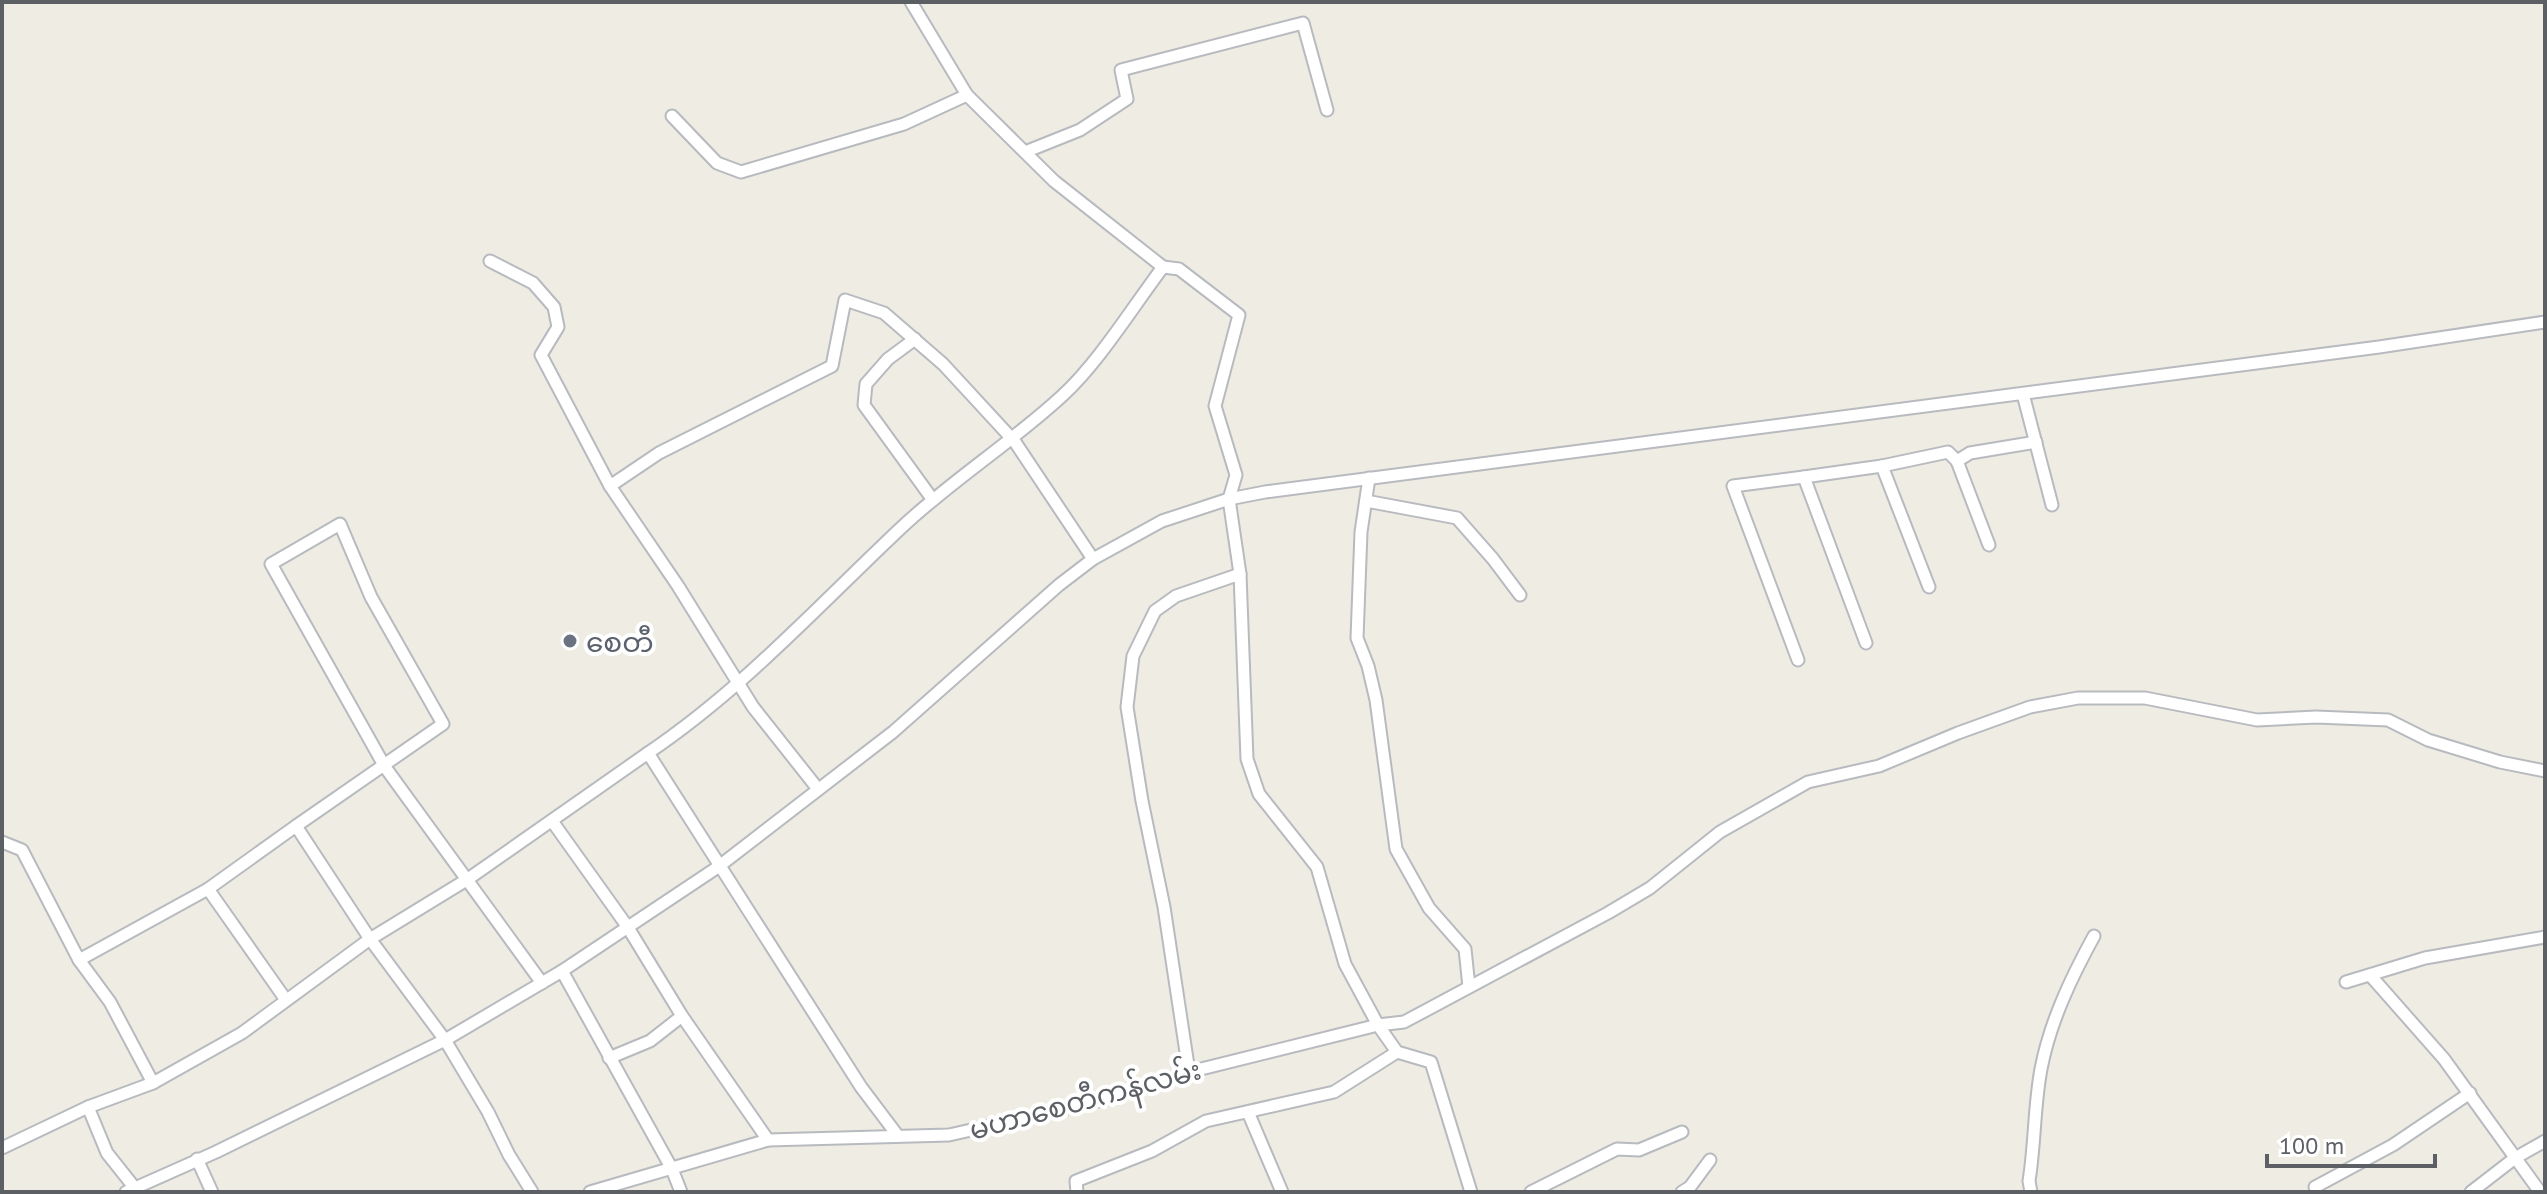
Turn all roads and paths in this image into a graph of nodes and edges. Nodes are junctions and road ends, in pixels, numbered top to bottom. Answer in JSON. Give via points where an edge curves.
{"nodes":[{"id":1,"x":911,"y":2,"type":"edge"},
{"id":2,"x":967,"y":95,"type":"junction"},
{"id":3,"x":1327,"y":110,"type":"dead end"},
{"id":4,"x":672,"y":116,"type":"dead end"},
{"id":5,"x":1025,"y":152,"type":"junction"},
{"id":6,"x":490,"y":261,"type":"dead end"},
{"id":7,"x":1163,"y":267,"type":"junction"},
{"id":8,"x":2545,"y":322,"type":"edge"},
{"id":9,"x":915,"y":339,"type":"junction"},
{"id":10,"x":2023,"y":394,"type":"junction"},
{"id":11,"x":1010,"y":439,"type":"junction"},
{"id":12,"x":2036,"y":442,"type":"junction"},
{"id":13,"x":1957,"y":461,"type":"junction"},
{"id":14,"x":1882,"y":466,"type":"junction"},
{"id":15,"x":1804,"y":477,"type":"junction"},
{"id":16,"x":1369,"y":478,"type":"junction"},
{"id":17,"x":610,"y":486,"type":"junction"},
{"id":18,"x":1229,"y":499,"type":"junction"},
{"id":19,"x":933,"y":500,"type":"junction"},
{"id":20,"x":1366,"y":501,"type":"junction"},
{"id":21,"x":2052,"y":505,"type":"dead end"},
{"id":22,"x":1989,"y":545,"type":"dead end"},
{"id":23,"x":1093,"y":559,"type":"junction"},
{"id":24,"x":1240,"y":574,"type":"junction"},
{"id":25,"x":1929,"y":587,"type":"dead end"},
{"id":26,"x":1520,"y":595,"type":"dead end"},
{"id":27,"x":1866,"y":643,"type":"dead end"},
{"id":28,"x":1798,"y":660,"type":"dead end"},
{"id":29,"x":739,"y":684,"type":"junction"},
{"id":30,"x":648,"y":753,"type":"junction"},
{"id":31,"x":385,"y":767,"type":"junction"},
{"id":32,"x":2545,"y":771,"type":"edge"},
{"id":33,"x":818,"y":789,"type":"junction"},
{"id":34,"x":552,"y":821,"type":"junction"},
{"id":35,"x":296,"y":826,"type":"junction"},
{"id":36,"x":2,"y":842,"type":"edge"},
{"id":37,"x":718,"y":867,"type":"junction"},
{"id":38,"x":468,"y":879,"type":"junction"},
{"id":39,"x":208,"y":889,"type":"junction"},
{"id":40,"x":627,"y":926,"type":"junction"},
{"id":41,"x":2094,"y":936,"type":"dead end"},
{"id":42,"x":2545,"y":937,"type":"edge"},
{"id":43,"x":370,"y":939,"type":"junction"},
{"id":44,"x":79,"y":960,"type":"junction"},
{"id":45,"x":562,"y":971,"type":"junction"},
{"id":46,"x":2370,"y":975,"type":"junction"},
{"id":47,"x":2346,"y":982,"type":"dead end"},
{"id":48,"x":542,"y":983,"type":"junction"},
{"id":49,"x":1469,"y":987,"type":"junction"},
{"id":50,"x":286,"y":1000,"type":"junction"},
{"id":51,"x":682,"y":1016,"type":"junction"},
{"id":52,"x":1378,"y":1025,"type":"junction"},
{"id":53,"x":445,"y":1040,"type":"junction"},
{"id":54,"x":1397,"y":1052,"type":"junction"},
{"id":55,"x":609,"y":1058,"type":"junction"},
{"id":56,"x":1189,"y":1072,"type":"junction"},
{"id":57,"x":153,"y":1083,"type":"junction"},
{"id":58,"x":2470,"y":1093,"type":"junction"},
{"id":59,"x":88,"y":1107,"type":"junction"},
{"id":60,"x":1248,"y":1112,"type":"junction"},
{"id":61,"x":1682,"y":1132,"type":"dead end"},
{"id":62,"x":898,"y":1136,"type":"junction"},
{"id":63,"x":768,"y":1140,"type":"junction"},
{"id":64,"x":2545,"y":1141,"type":"edge"},
{"id":65,"x":2,"y":1148,"type":"edge"},
{"id":66,"x":2515,"y":1158,"type":"junction"},
{"id":67,"x":197,"y":1159,"type":"junction"},
{"id":68,"x":1710,"y":1160,"type":"dead end"},
{"id":69,"x":672,"y":1169,"type":"junction"},
{"id":70,"x":2315,"y":1187,"type":"dead end"},
{"id":71,"x":606,"y":1190,"type":"edge"},
{"id":72,"x":134,"y":1191,"type":"edge"},
{"id":73,"x":212,"y":1192,"type":"edge"},
{"id":74,"x":532,"y":1192,"type":"edge"},
{"id":75,"x":590,"y":1192,"type":"edge"},
{"id":76,"x":681,"y":1192,"type":"edge"},
{"id":77,"x":1077,"y":1192,"type":"edge"},
{"id":78,"x":1282,"y":1192,"type":"edge"},
{"id":79,"x":1471,"y":1192,"type":"edge"},
{"id":80,"x":1531,"y":1192,"type":"edge"},
{"id":81,"x":1682,"y":1192,"type":"edge"},
{"id":82,"x":2031,"y":1192,"type":"edge"},
{"id":83,"x":2471,"y":1192,"type":"edge"},
{"id":84,"x":2540,"y":1192,"type":"edge"}],
"edges":[{"from":1,"to":2,"type":"street"},
{"from":2,"to":4,"type":"street","via":[[904,124],[741,172],[717,163]]},
{"from":2,"to":5,"type":"street"},
{"from":3,"to":5,"type":"street","via":[[1303,23],[1121,70],[1127,99],[1080,130]]},
{"from":5,"to":7,"type":"street"},
{"from":6,"to":17,"type":"street","via":[[533,283],[554,307],[558,327],[541,355]]},
{"from":7,"to":11,"type":"street","via":[[1063,395]]},
{"from":7,"to":18,"type":"street","via":[[1179,269],[1239,315],[1215,406],[1236,475]]},
{"from":8,"to":10,"type":"street"},
{"from":9,"to":11,"type":"street"},
{"from":9,"to":17,"type":"street","via":[[884,313],[845,300],[832,366],[659,453]]},
{"from":9,"to":19,"type":"street","via":[[866,384],[864,405]]},
{"from":10,"to":12,"type":"street"},
{"from":10,"to":16,"type":"street"},
{"from":11,"to":19,"type":"street"},
{"from":11,"to":23,"type":"street"},
{"from":12,"to":13,"type":"street","via":[[1970,453]]},
{"from":12,"to":21,"type":"street"},
{"from":13,"to":14,"type":"street","via":[[1948,452]]},
{"from":13,"to":22,"type":"street"},
{"from":14,"to":15,"type":"street"},
{"from":14,"to":25,"type":"street"},
{"from":15,"to":27,"type":"street"},
{"from":15,"to":28,"type":"street","via":[[1733,486]]},
{"from":16,"to":18,"type":"street"},
{"from":16,"to":20,"type":"street"},
{"from":17,"to":29,"type":"street"},
{"from":18,"to":23,"type":"street","via":[[1162,521]]},
{"from":18,"to":24,"type":"street"},
{"from":19,"to":29,"type":"street"},
{"from":20,"to":26,"type":"street","via":[[1457,518]]},
{"from":20,"to":49,"type":"street","via":[[1357,638],[1376,700],[1396,849],[1429,908],[1465,949]]},
{"from":23,"to":33,"type":"street","via":[[893,732]]},
{"from":24,"to":52,"type":"street","via":[[1247,759],[1259,794],[1317,867],[1345,964]]},
{"from":24,"to":56,"type":"street","via":[[1176,596],[1155,611],[1133,656],[1127,707]]},
{"from":29,"to":30,"type":"street"},
{"from":29,"to":33,"type":"street"},
{"from":30,"to":34,"type":"street"},
{"from":30,"to":37,"type":"street"},
{"from":31,"to":31,"type":"street","via":[[271,564],[340,524],[371,597],[443,724]]},
{"from":31,"to":35,"type":"street"},
{"from":31,"to":38,"type":"street"},
{"from":32,"to":49,"type":"street","name":"မဟာစေတီကန်လမ်း","via":[[2428,740],[2388,720],[2257,720],[2145,698],[2078,698],[2030,707],[1879,766],[1808,782],[1720,832],[1650,888]]},
{"from":33,"to":37,"type":"street"},
{"from":34,"to":38,"type":"street"},
{"from":34,"to":40,"type":"street"},
{"from":35,"to":39,"type":"street"},
{"from":35,"to":43,"type":"street"},
{"from":36,"to":44,"type":"street","via":[[22,850]]},
{"from":37,"to":40,"type":"street"},
{"from":37,"to":62,"type":"street"},
{"from":38,"to":43,"type":"street"},
{"from":38,"to":48,"type":"street"},
{"from":39,"to":44,"type":"street"},
{"from":39,"to":50,"type":"street"},
{"from":40,"to":45,"type":"street"},
{"from":40,"to":51,"type":"street"},
{"from":41,"to":82,"type":"street","via":[[2057,1014],[2041,1068]]},
{"from":42,"to":46,"type":"street","via":[[2425,958]]},
{"from":43,"to":50,"type":"street"},
{"from":43,"to":53,"type":"street"},
{"from":44,"to":57,"type":"street","via":[[110,1002]]},
{"from":45,"to":48,"type":"street"},
{"from":45,"to":55,"type":"street"},
{"from":46,"to":47,"type":"street"},
{"from":46,"to":58,"type":"street"},
{"from":48,"to":53,"type":"street"},
{"from":49,"to":52,"type":"street","name":"မဟာစေတီကန်လမ်း","via":[[1404,1022]]},
{"from":50,"to":57,"type":"street","via":[[242,1033]]},
{"from":51,"to":55,"type":"street","via":[[650,1041]]},
{"from":51,"to":63,"type":"street"},
{"from":52,"to":54,"type":"street"},
{"from":52,"to":56,"type":"street","name":"မဟာစေတီကန်လမ်း"},
{"from":53,"to":67,"type":"street"},
{"from":53,"to":74,"type":"street"},
{"from":54,"to":60,"type":"street","via":[[1334,1092]]},
{"from":54,"to":79,"type":"street","via":[[1431,1062]]},
{"from":55,"to":69,"type":"street"},
{"from":56,"to":62,"type":"street","name":"မဟာစေတီကန်လမ်း","via":[[1107,1099],[949,1135]]},
{"from":57,"to":59,"type":"street"},
{"from":58,"to":66,"type":"street"},
{"from":58,"to":70,"type":"street","via":[[2393,1145]]},
{"from":59,"to":65,"type":"street"},
{"from":59,"to":72,"type":"street","via":[[107,1153]]},
{"from":60,"to":77,"type":"street","via":[[1206,1121],[1152,1151],[1076,1181]]},
{"from":60,"to":78,"type":"street"},
{"from":61,"to":80,"type":"street","via":[[1639,1150],[1617,1149]]},
{"from":62,"to":63,"type":"street","name":"မဟာစေတီကန်လမ်း"},
{"from":63,"to":69,"type":"street","name":"မဟာစေတီကန်လမ်း"},
{"from":64,"to":66,"type":"street"},
{"from":66,"to":83,"type":"street"},
{"from":66,"to":84,"type":"street"},
{"from":67,"to":72,"type":"street"},
{"from":67,"to":73,"type":"street"},
{"from":68,"to":81,"type":"street"},
{"from":69,"to":71,"type":"street","name":"မဟာစေတီကန်လမ်း"},
{"from":69,"to":76,"type":"street"},
{"from":71,"to":75,"type":"street","name":"မဟာစေတီကန်လမ်း"}]}
